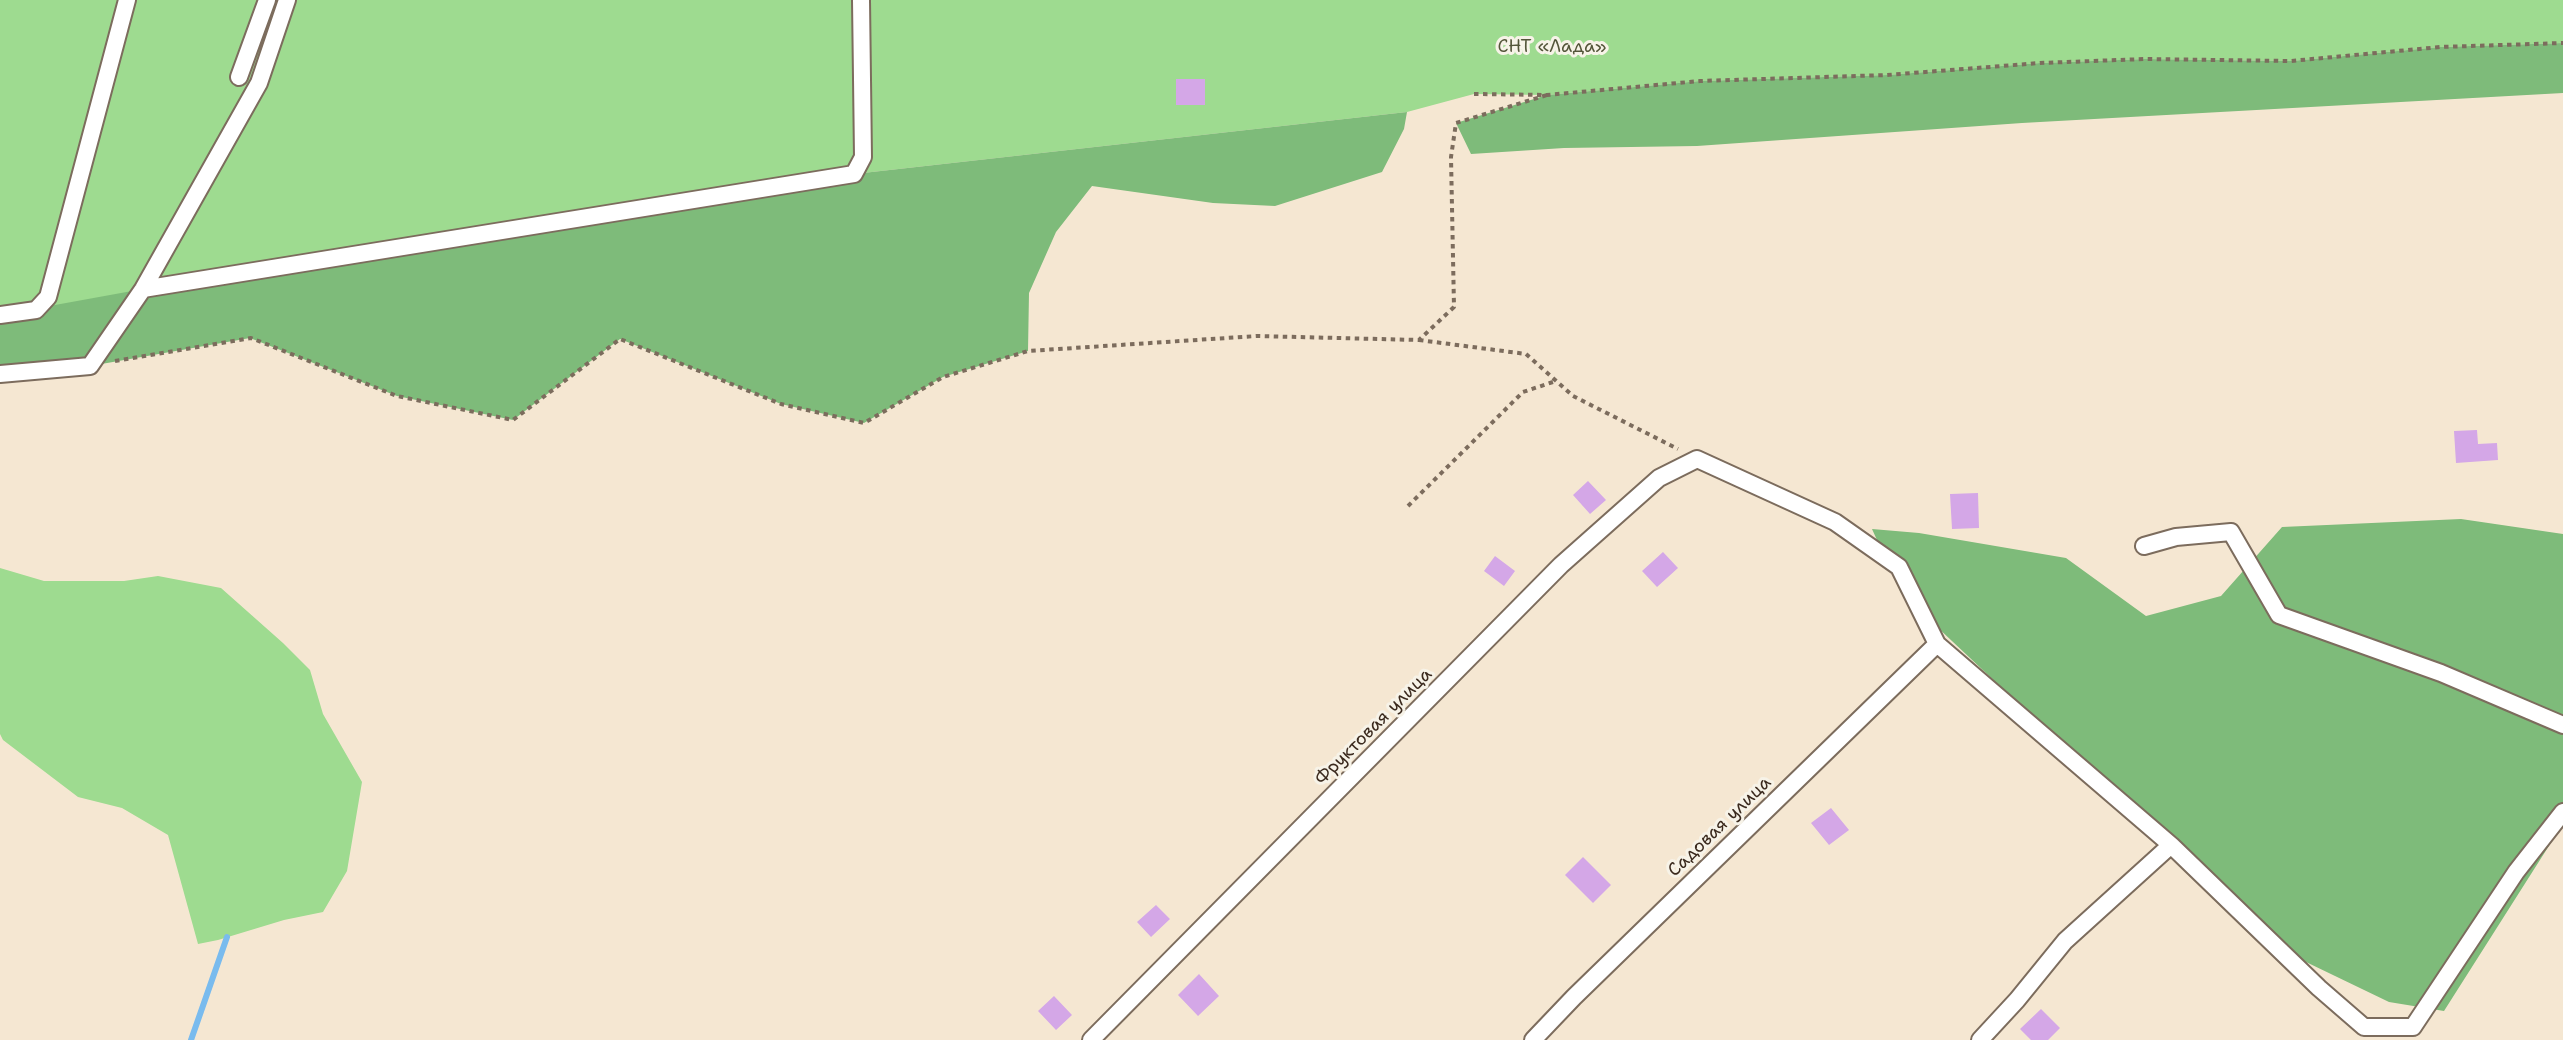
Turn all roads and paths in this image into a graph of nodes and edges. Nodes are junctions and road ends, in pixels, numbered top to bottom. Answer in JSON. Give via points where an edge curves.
{"nodes":[{"id":1,"x":127,"y":0,"type":"edge"},
{"id":2,"x":267,"y":0,"type":"edge"},
{"id":3,"x":287,"y":0,"type":"edge"},
{"id":4,"x":861,"y":0,"type":"edge"},
{"id":5,"x":2563,"y":43,"type":"edge"},
{"id":6,"x":239,"y":77,"type":"dead end"},
{"id":7,"x":1474,"y":94,"type":"dead end"},
{"id":8,"x":1546,"y":95,"type":"junction"},
{"id":9,"x":143,"y":289,"type":"junction"},
{"id":10,"x":0,"y":315,"type":"edge"},
{"id":11,"x":1419,"y":340,"type":"junction"},
{"id":12,"x":90,"y":366,"type":"junction"},
{"id":13,"x":0,"y":374,"type":"edge"},
{"id":14,"x":1556,"y":381,"type":"junction"},
{"id":15,"x":1697,"y":459,"type":"junction"},
{"id":16,"x":1408,"y":506,"type":"dead end"},
{"id":17,"x":2144,"y":546,"type":"dead end"},
{"id":18,"x":1936,"y":644,"type":"junction"},
{"id":19,"x":2563,"y":725,"type":"edge"},
{"id":20,"x":2563,"y":812,"type":"edge"},
{"id":21,"x":2171,"y":845,"type":"junction"},
{"id":22,"x":2413,"y":1026,"type":"junction"},
{"id":23,"x":1091,"y":1040,"type":"edge"},
{"id":24,"x":1533,"y":1040,"type":"edge"},
{"id":25,"x":1980,"y":1040,"type":"edge"},
{"id":26,"x":2388,"y":1040,"type":"edge"}],
"edges":[{"from":1,"to":10,"type":"street","via":[[48,297],[36,310]]},
{"from":2,"to":6,"type":"street"},
{"from":3,"to":9,"type":"street","via":[[259,83]]},
{"from":4,"to":9,"type":"street","via":[[863,157],[854,174]]},
{"from":5,"to":8,"type":"path","via":[[2440,47],[2291,61],[2145,59],[2040,63],[1887,75],[1700,81]]},
{"from":7,"to":8,"type":"path"},
{"from":8,"to":11,"type":"path","via":[[1456,123],[1451,157],[1454,307]]},
{"from":9,"to":12,"type":"street"},
{"from":11,"to":12,"type":"path","via":[[1257,336],[1028,351],[943,377],[864,423],[781,405],[620,339],[513,420],[397,396],[250,338]]},
{"from":11,"to":14,"type":"path","via":[[1526,354]]},
{"from":12,"to":13,"type":"street"},
{"from":14,"to":15,"type":"path","via":[[1573,396]]},
{"from":14,"to":16,"type":"path","via":[[1523,392]]},
{"from":15,"to":18,"type":"street","via":[[1835,522],[1899,567]]},
{"from":15,"to":23,"type":"street","name":"Фруктовая улица","via":[[1659,478],[1561,565]]},
{"from":17,"to":19,"type":"street","via":[[2176,537],[2231,532],[2279,615],[2441,673]]},
{"from":18,"to":21,"type":"street"},
{"from":18,"to":24,"type":"street","name":"Садовая улица"},
{"from":20,"to":22,"type":"street","via":[[2516,872]]},
{"from":21,"to":22,"type":"street","via":[[2364,1027]]},
{"from":21,"to":25,"type":"street","via":[[2065,941]]},
{"from":22,"to":26,"type":"street"}]}
